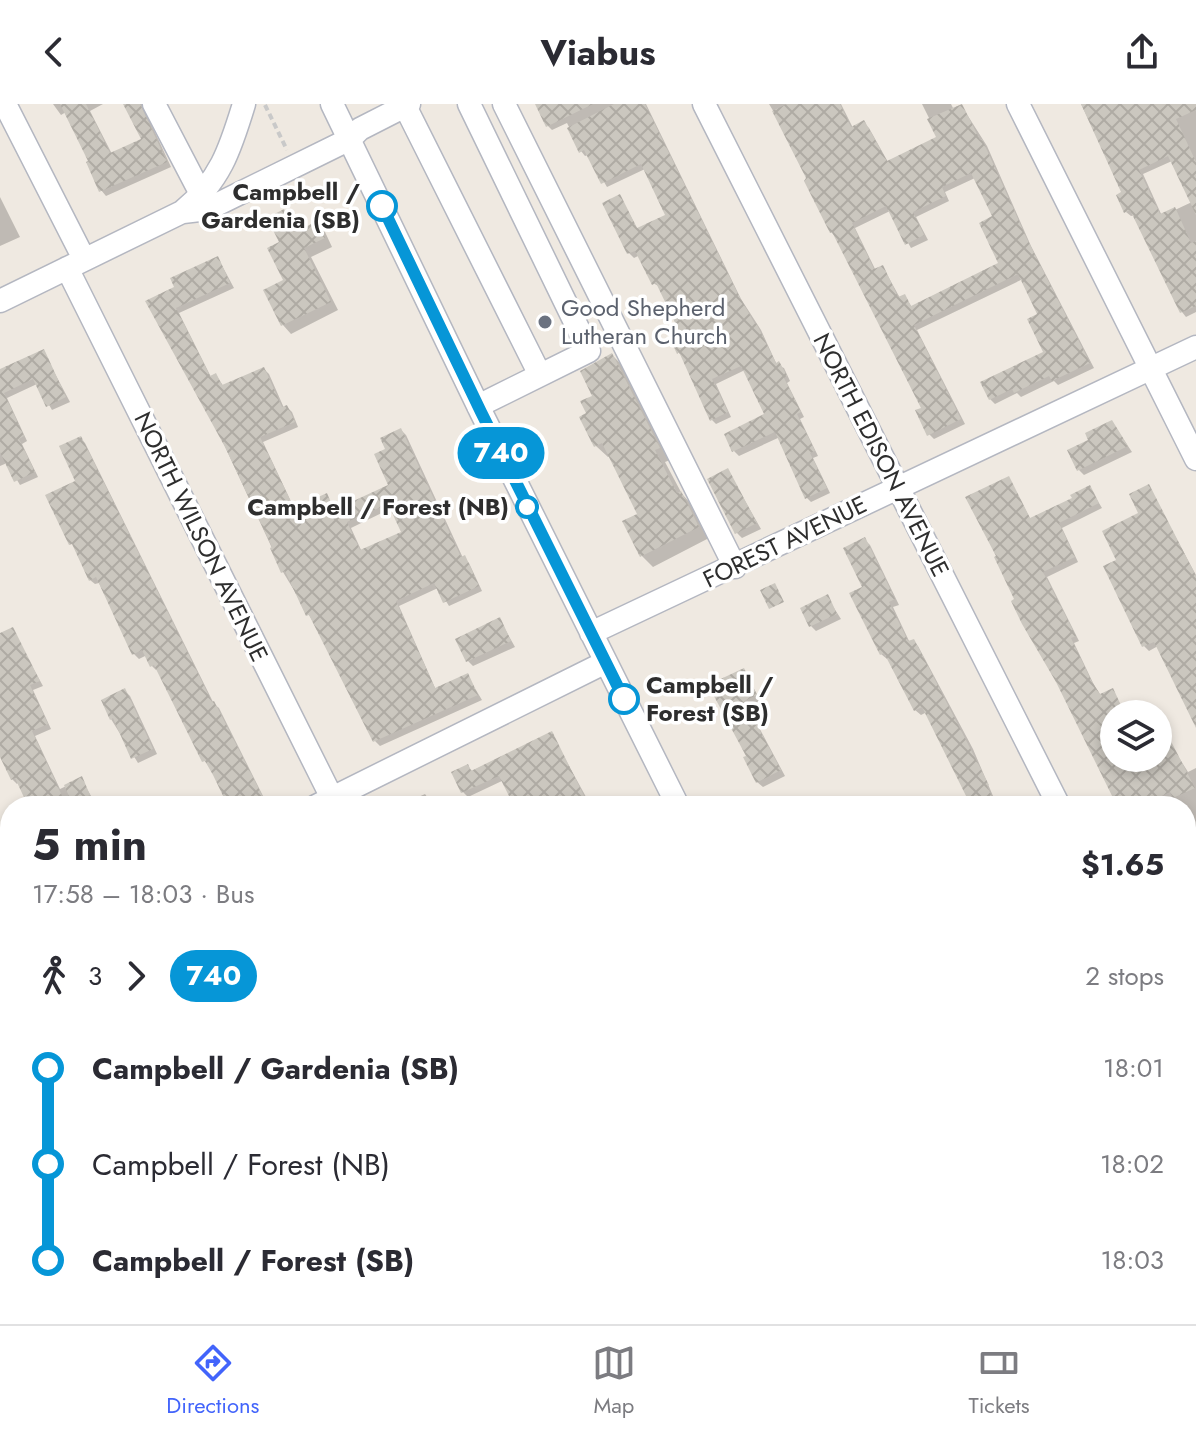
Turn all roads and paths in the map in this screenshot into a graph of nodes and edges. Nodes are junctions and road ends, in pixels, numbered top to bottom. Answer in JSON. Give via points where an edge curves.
{"nodes":[{"id":1,"x":5,"y":104,"type":"edge"},
{"id":2,"x":154,"y":104,"type":"edge"},
{"id":3,"x":332,"y":104,"type":"edge"},
{"id":4,"x":469,"y":104,"type":"edge"},
{"id":5,"x":504,"y":104,"type":"edge"},
{"id":6,"x":704,"y":104,"type":"edge"},
{"id":7,"x":1018,"y":104,"type":"edge"},
{"id":8,"x":255,"y":105,"type":"edge"},
{"id":9,"x":407,"y":105,"type":"edge"},
{"id":10,"x":350,"y":139,"type":"junction"},
{"id":11,"x":290,"y":155,"type":"dead end"},
{"id":12,"x":202,"y":196,"type":"junction"},
{"id":13,"x":182,"y":212,"type":"junction"},
{"id":14,"x":75,"y":263,"type":"junction"},
{"id":15,"x":0,"y":301,"type":"edge"},
{"id":16,"x":1196,"y":347,"type":"edge"},
{"id":17,"x":1150,"y":368,"type":"junction"},
{"id":18,"x":540,"y":375,"type":"junction"},
{"id":19,"x":478,"y":406,"type":"junction"},
{"id":20,"x":1196,"y":459,"type":"edge"},
{"id":21,"x":897,"y":488,"type":"junction"},
{"id":22,"x":735,"y":567,"type":"junction"},
{"id":23,"x":591,"y":633,"type":"junction"},
{"id":24,"x":606,"y":662,"type":"junction"},
{"id":25,"x":325,"y":796,"type":"edge"},
{"id":26,"x":342,"y":796,"type":"edge"},
{"id":27,"x":673,"y":796,"type":"edge"},
{"id":28,"x":1054,"y":796,"type":"edge"}],
"edges":[{"from":1,"to":14,"type":"street","name":"NORTH WILSON AVENUE"},
{"from":2,"to":12,"type":"street"},
{"from":3,"to":10,"type":"street"},
{"from":4,"to":18,"type":"street","via":[[589,351]]},
{"from":5,"to":22,"type":"street"},
{"from":6,"to":21,"type":"street","name":"NORTH EDISON AVENUE"},
{"from":7,"to":17,"type":"street"},
{"from":8,"to":11,"type":"path"},
{"from":8,"to":12,"type":"street"},
{"from":9,"to":10,"type":"street"},
{"from":9,"to":18,"type":"street"},
{"from":10,"to":13,"type":"street","via":[[208,209]]},
{"from":10,"to":19,"type":"street"},
{"from":12,"to":13,"type":"street"},
{"from":13,"to":14,"type":"street"},
{"from":14,"to":15,"type":"street"},
{"from":14,"to":25,"type":"street","name":"NORTH WILSON AVENUE"},
{"from":16,"to":17,"type":"street","name":"FOREST AVENUE"},
{"from":17,"to":20,"type":"street"},
{"from":17,"to":21,"type":"street","name":"FOREST AVENUE"},
{"from":18,"to":19,"type":"street"},
{"from":19,"to":23,"type":"street"},
{"from":21,"to":22,"type":"street","name":"FOREST AVENUE"},
{"from":21,"to":28,"type":"street","name":"NORTH EDISON AVENUE"},
{"from":22,"to":23,"type":"street","name":"FOREST AVENUE"},
{"from":23,"to":24,"type":"street"},
{"from":24,"to":26,"type":"street"},
{"from":24,"to":27,"type":"street"}]}
